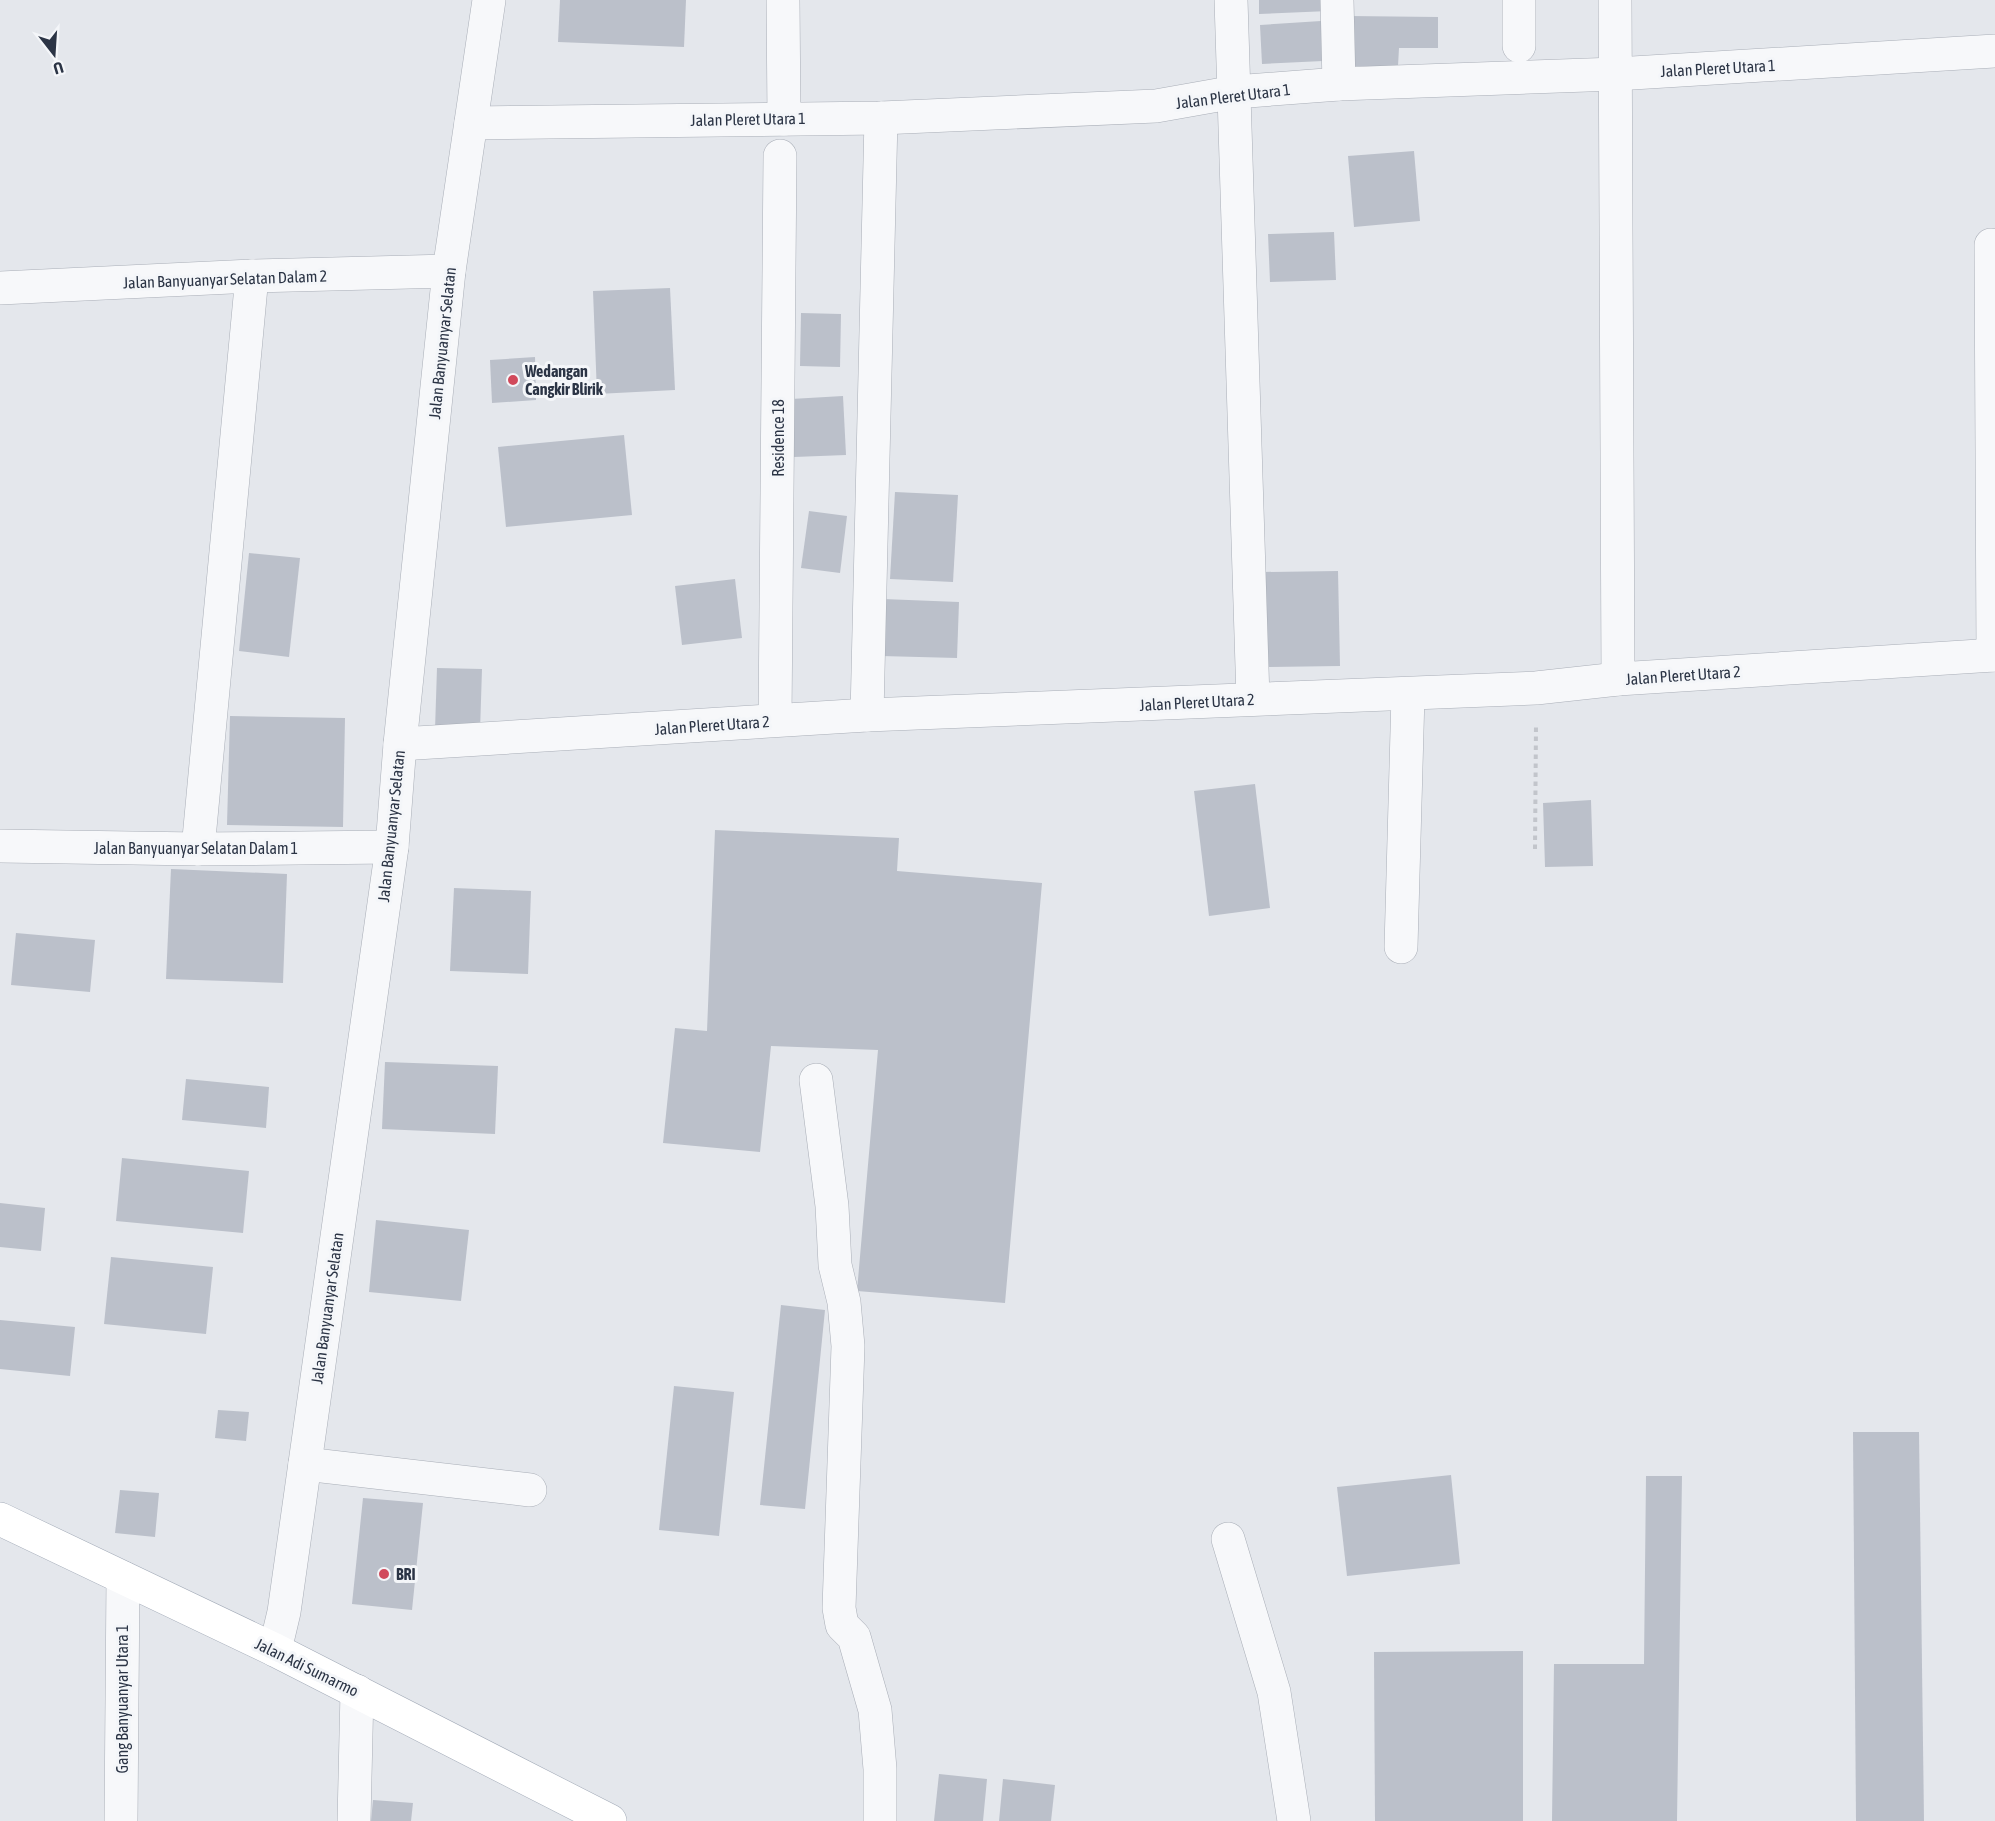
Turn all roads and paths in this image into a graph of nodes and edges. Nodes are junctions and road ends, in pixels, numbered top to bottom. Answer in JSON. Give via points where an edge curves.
{"nodes":[{"id":1,"x":489,"y":0,"type":"edge"},
{"id":2,"x":783,"y":0,"type":"edge"},
{"id":3,"x":1231,"y":0,"type":"edge"},
{"id":4,"x":1337,"y":0,"type":"edge"},
{"id":5,"x":1519,"y":0,"type":"edge"},
{"id":6,"x":1615,"y":0,"type":"edge"},
{"id":7,"x":1520,"y":46,"type":"dead end"},
{"id":8,"x":1995,"y":51,"type":"edge"},
{"id":9,"x":1616,"y":74,"type":"junction"},
{"id":10,"x":1339,"y":84,"type":"junction"},
{"id":11,"x":1235,"y":92,"type":"junction"},
{"id":12,"x":881,"y":118,"type":"junction"},
{"id":13,"x":784,"y":119,"type":"junction"},
{"id":14,"x":471,"y":123,"type":"junction"},
{"id":15,"x":780,"y":156,"type":"dead end"},
{"id":16,"x":1991,"y":245,"type":"dead end"},
{"id":17,"x":449,"y":271,"type":"junction"},
{"id":18,"x":252,"y":276,"type":"junction"},
{"id":19,"x":0,"y":288,"type":"edge"},
{"id":20,"x":1994,"y":655,"type":"edge"},
{"id":21,"x":1618,"y":679,"type":"junction"},
{"id":22,"x":1536,"y":688,"type":"junction"},
{"id":23,"x":1408,"y":695,"type":"junction"},
{"id":24,"x":1253,"y":699,"type":"junction"},
{"id":25,"x":867,"y":716,"type":"junction"},
{"id":26,"x":775,"y":720,"type":"junction"},
{"id":27,"x":400,"y":744,"type":"junction"},
{"id":28,"x":0,"y":846,"type":"edge"},
{"id":29,"x":392,"y":847,"type":"junction"},
{"id":30,"x":198,"y":849,"type":"junction"},
{"id":31,"x":1535,"y":849,"type":"dead end"},
{"id":32,"x":1401,"y":947,"type":"dead end"},
{"id":33,"x":816,"y":1080,"type":"dead end"},
{"id":34,"x":305,"y":1464,"type":"junction"},
{"id":35,"x":530,"y":1490,"type":"dead end"},
{"id":36,"x":0,"y":1519,"type":"edge"},
{"id":37,"x":1228,"y":1539,"type":"dead end"},
{"id":38,"x":123,"y":1578,"type":"junction"},
{"id":39,"x":275,"y":1650,"type":"junction"},
{"id":40,"x":357,"y":1691,"type":"junction"},
{"id":41,"x":121,"y":1821,"type":"edge"},
{"id":42,"x":354,"y":1821,"type":"edge"},
{"id":43,"x":610,"y":1821,"type":"edge"},
{"id":44,"x":880,"y":1821,"type":"edge"},
{"id":45,"x":1294,"y":1821,"type":"edge"}],
"edges":[{"from":1,"to":14,"type":"street","name":"Jalan Banyuanyar Selatan"},
{"from":2,"to":13,"type":"street"},
{"from":3,"to":11,"type":"street"},
{"from":4,"to":10,"type":"street"},
{"from":5,"to":7,"type":"street"},
{"from":6,"to":9,"type":"street"},
{"from":8,"to":9,"type":"street","name":"Jalan Pleret Utara 1"},
{"from":9,"to":10,"type":"street","name":"Jalan Pleret Utara 1"},
{"from":9,"to":21,"type":"street"},
{"from":10,"to":11,"type":"street","name":"Jalan Pleret Utara 1"},
{"from":11,"to":12,"type":"street","name":"Jalan Pleret Utara 1","via":[[1156,106]]},
{"from":11,"to":24,"type":"street"},
{"from":12,"to":13,"type":"street","name":"Jalan Pleret Utara 1"},
{"from":12,"to":25,"type":"street"},
{"from":13,"to":14,"type":"street","name":"Jalan Pleret Utara 1"},
{"from":14,"to":17,"type":"street","name":"Jalan Banyuanyar Selatan"},
{"from":15,"to":26,"type":"street","name":"Residence 18"},
{"from":16,"to":20,"type":"street"},
{"from":17,"to":18,"type":"street","name":"Jalan Banyuanyar Selatan Dalam 2"},
{"from":17,"to":27,"type":"street","name":"Jalan Banyuanyar Selatan"},
{"from":18,"to":19,"type":"street","name":"Jalan Banyuanyar Selatan Dalam 2"},
{"from":18,"to":30,"type":"street"},
{"from":20,"to":21,"type":"street","name":"Jalan Pleret Utara 2"},
{"from":21,"to":22,"type":"street","name":"Jalan Pleret Utara 2"},
{"from":22,"to":23,"type":"street","name":"Jalan Pleret Utara 2"},
{"from":22,"to":31,"type":"path"},
{"from":23,"to":24,"type":"street","name":"Jalan Pleret Utara 2"},
{"from":23,"to":32,"type":"street"},
{"from":24,"to":25,"type":"street","name":"Jalan Pleret Utara 2"},
{"from":25,"to":26,"type":"street","name":"Jalan Pleret Utara 2"},
{"from":26,"to":27,"type":"street","name":"Jalan Pleret Utara 2"},
{"from":27,"to":29,"type":"street","name":"Jalan Banyuanyar Selatan"},
{"from":28,"to":30,"type":"street","name":"Jalan Banyuanyar Selatan Dalam 1"},
{"from":29,"to":30,"type":"street","name":"Jalan Banyuanyar Selatan Dalam 1"},
{"from":29,"to":34,"type":"street","name":"Jalan Banyuanyar Selatan"},
{"from":33,"to":44,"type":"street","via":[[832,1206],[835,1265],[844,1302],[848,1346],[839,1608],[842,1625],[854,1637],[874,1710]]},
{"from":34,"to":35,"type":"street"},
{"from":34,"to":39,"type":"street","name":"Jalan Banyuanyar Selatan"},
{"from":36,"to":38,"type":"main road","name":"Jalan Adi Sumarmo"},
{"from":37,"to":45,"type":"street","via":[[1274,1692]]},
{"from":38,"to":39,"type":"main road","name":"Jalan Adi Sumarmo"},
{"from":38,"to":41,"type":"street","name":"Gang Banyuanyar Utara 1"},
{"from":39,"to":40,"type":"main road","name":"Jalan Adi Sumarmo"},
{"from":40,"to":42,"type":"street"},
{"from":40,"to":43,"type":"main road","name":"Jalan Adi Sumarmo"}]}
